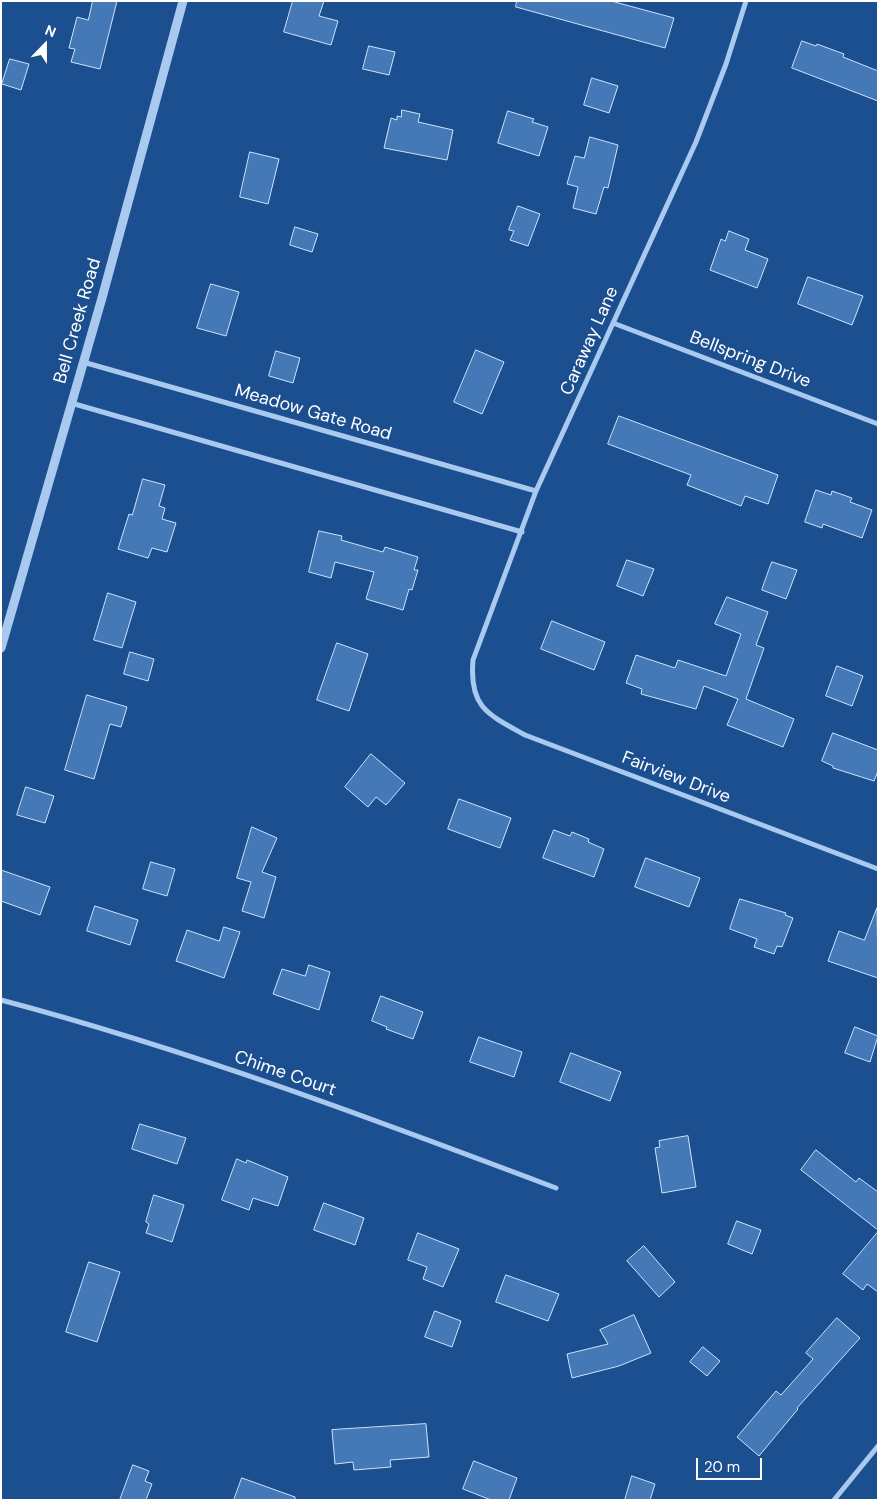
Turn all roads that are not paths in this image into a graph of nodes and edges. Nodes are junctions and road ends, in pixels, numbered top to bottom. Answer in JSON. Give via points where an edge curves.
{"nodes":[{"id":1,"x":183,"y":1,"type":"edge"},
{"id":2,"x":746,"y":1,"type":"edge"},
{"id":3,"x":613,"y":323,"type":"junction"},
{"id":4,"x":83,"y":362,"type":"junction"},
{"id":5,"x":71,"y":403,"type":"junction"},
{"id":6,"x":878,"y":424,"type":"edge"},
{"id":7,"x":536,"y":491,"type":"junction"},
{"id":8,"x":522,"y":532,"type":"junction"},
{"id":9,"x":1,"y":648,"type":"edge"},
{"id":10,"x":475,"y":696,"type":"joint"},
{"id":11,"x":878,"y":869,"type":"edge"},
{"id":12,"x":1,"y":1000,"type":"edge"},
{"id":13,"x":556,"y":1188,"type":"dead end"},
{"id":14,"x":878,"y":1446,"type":"edge"},
{"id":15,"x":834,"y":1500,"type":"edge"}],
"edges":[{"from":1,"to":4,"type":"street","name":"Bell Creek Road"},
{"from":2,"to":3,"type":"street","name":"Caraway Lane","via":[[696,142]]},
{"from":3,"to":6,"type":"street","name":"Bellspring Drive"},
{"from":3,"to":7,"type":"street","name":"Caraway Lane"},
{"from":4,"to":5,"type":"street","name":"Bell Creek Road"},
{"from":4,"to":7,"type":"street","name":"Meadow Gate Road"},
{"from":5,"to":8,"type":"street"},
{"from":5,"to":9,"type":"street","name":"Bell Creek Road"},
{"from":7,"to":8,"type":"street","name":"Caraway Lane"},
{"from":8,"to":10,"type":"street","name":"Caraway Lane","via":[[473,660]]},
{"from":10,"to":11,"type":"street","name":"Fairview Drive","via":[[490,715],[524,735]]},
{"from":12,"to":13,"type":"street","name":"Chime Court","via":[[271,1083]]},
{"from":14,"to":15,"type":"street"}]}
